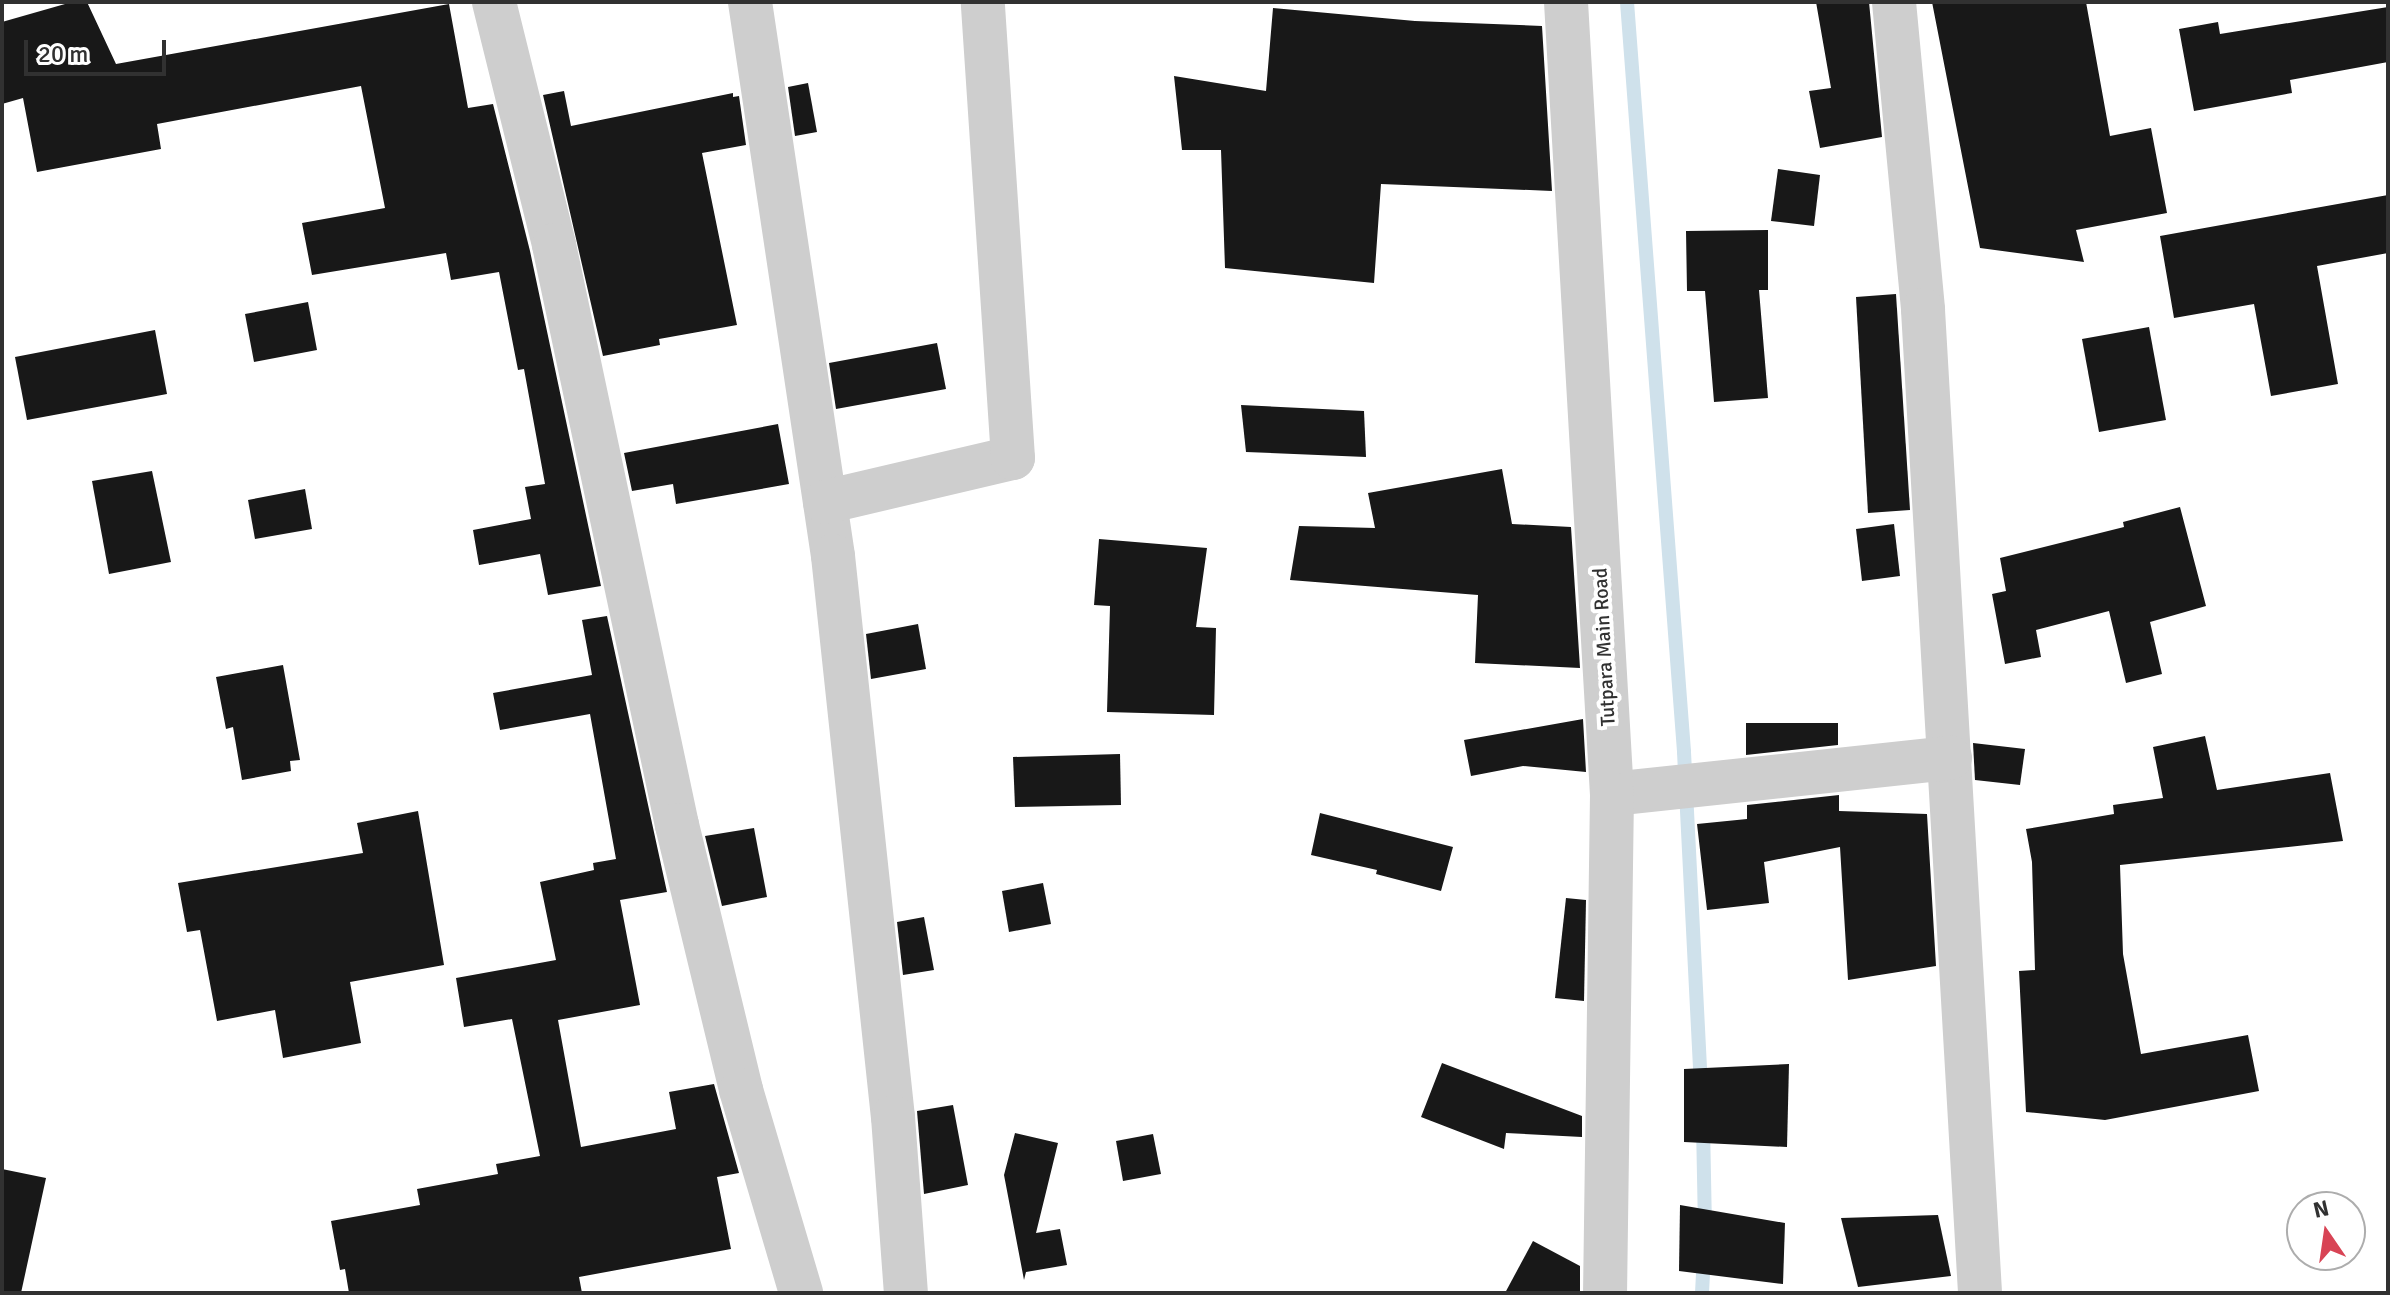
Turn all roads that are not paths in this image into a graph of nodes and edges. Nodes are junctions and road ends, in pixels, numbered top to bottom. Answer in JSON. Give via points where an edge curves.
{"nodes":[{"id":1,"x":494,"y":2,"type":"edge"},
{"id":2,"x":750,"y":2,"type":"edge"},
{"id":3,"x":983,"y":2,"type":"edge"},
{"id":4,"x":1566,"y":2,"type":"edge"},
{"id":5,"x":1894,"y":2,"type":"edge"},
{"id":6,"x":825,"y":502,"type":"junction"},
{"id":7,"x":1950,"y":758,"type":"junction"},
{"id":8,"x":1612,"y":794,"type":"junction"},
{"id":9,"x":801,"y":1293,"type":"edge"},
{"id":10,"x":906,"y":1293,"type":"edge"},
{"id":11,"x":1605,"y":1293,"type":"edge"},
{"id":12,"x":1980,"y":1293,"type":"edge"}],
"edges":[{"from":1,"to":9,"type":"street","via":[[557,261],[684,854],[741,1090]]},
{"from":2,"to":6,"type":"street"},
{"from":3,"to":6,"type":"street","via":[[1013,458]]},
{"from":4,"to":8,"type":"street","name":"Tutpara Main Road"},
{"from":5,"to":7,"type":"street","via":[[1923,310]]},
{"from":6,"to":10,"type":"street","via":[[893,1117]]},
{"from":7,"to":8,"type":"street"},
{"from":7,"to":12,"type":"street"},
{"from":8,"to":11,"type":"street","name":"Tutpara Main Road"}]}
